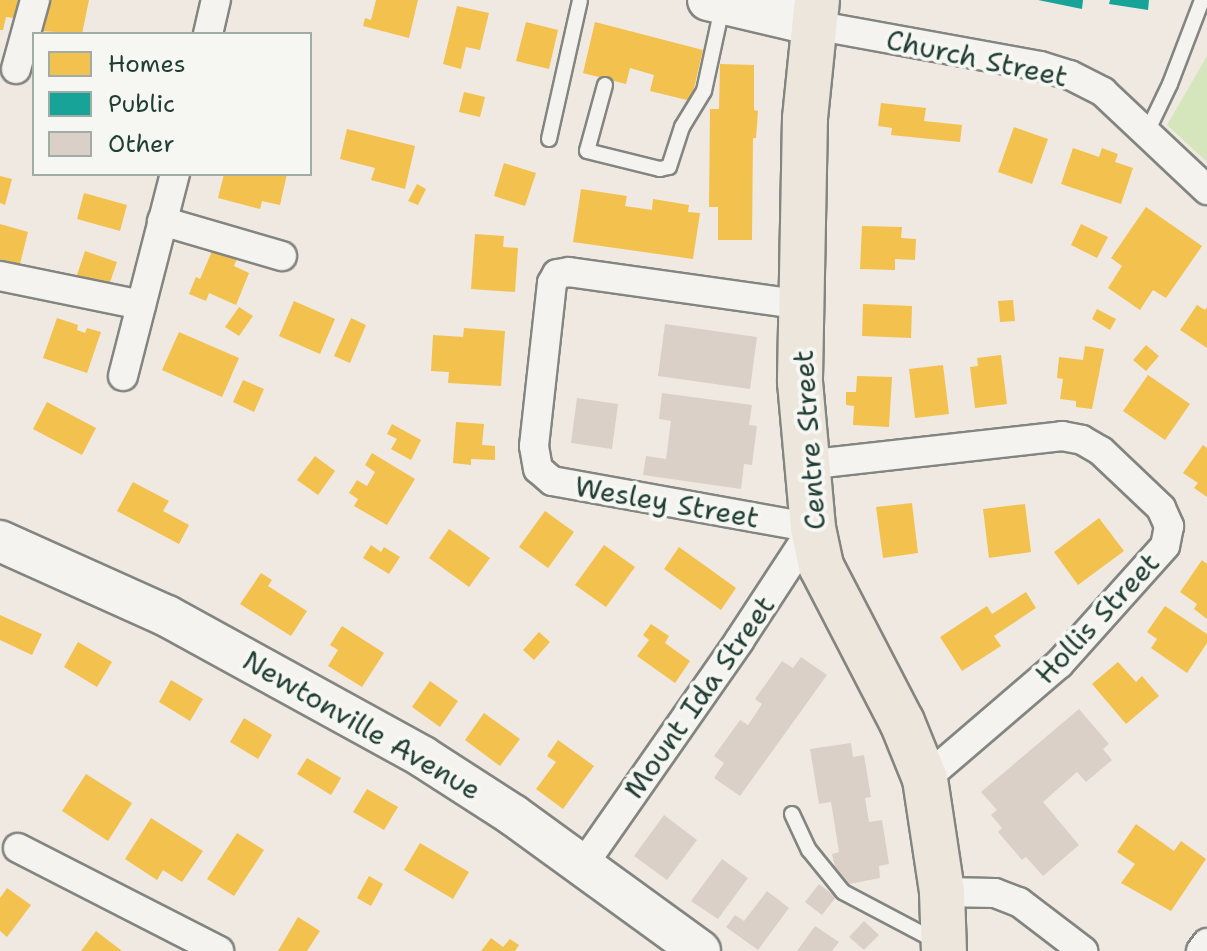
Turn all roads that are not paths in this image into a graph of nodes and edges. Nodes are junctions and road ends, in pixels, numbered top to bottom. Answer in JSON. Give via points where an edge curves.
{"nodes":[{"id":1,"x":35,"y":0,"type":"edge"},
{"id":2,"x":216,"y":0,"type":"edge"},
{"id":3,"x":580,"y":0,"type":"edge"},
{"id":4,"x":1202,"y":0,"type":"edge"},
{"id":5,"x":716,"y":2,"type":"edge"},
{"id":6,"x":815,"y":12,"type":"edge"},
{"id":7,"x":208,"y":32,"type":"edge"},
{"id":8,"x":16,"y":69,"type":"dead end"},
{"id":9,"x":605,"y":85,"type":"dead end"},
{"id":10,"x":1147,"y":132,"type":"junction"},
{"id":11,"x":549,"y":139,"type":"dead end"},
{"id":12,"x":174,"y":176,"type":"edge"},
{"id":13,"x":1207,"y":190,"type":"edge"},
{"id":14,"x":162,"y":221,"type":"junction"},
{"id":15,"x":282,"y":256,"type":"dead end"},
{"id":16,"x":0,"y":276,"type":"edge"},
{"id":17,"x":141,"y":305,"type":"junction"},
{"id":18,"x":803,"y":305,"type":"junction"},
{"id":19,"x":123,"y":376,"type":"dead end"},
{"id":20,"x":805,"y":465,"type":"junction"},
{"id":21,"x":813,"y":528,"type":"junction"},
{"id":22,"x":0,"y":541,"type":"edge"},
{"id":23,"x":925,"y":779,"type":"junction"},
{"id":24,"x":792,"y":814,"type":"dead end"},
{"id":25,"x":18,"y":848,"type":"dead end"},
{"id":26,"x":583,"y":865,"type":"junction"},
{"id":27,"x":942,"y":892,"type":"junction"},
{"id":28,"x":1207,"y":943,"type":"edge"},
{"id":29,"x":944,"y":948,"type":"edge"},
{"id":30,"x":219,"y":951,"type":"edge"},
{"id":31,"x":700,"y":951,"type":"edge"},
{"id":32,"x":1083,"y":951,"type":"edge"},
{"id":33,"x":1201,"y":951,"type":"edge"}],
"edges":[{"from":1,"to":8,"type":"street"},
{"from":2,"to":7,"type":"street"},
{"from":3,"to":11,"type":"lane"},
{"from":4,"to":10,"type":"lane"},
{"from":5,"to":6,"type":"main road","name":"Church Street"},
{"from":5,"to":9,"type":"lane","via":[[704,91],[682,127],[669,167],[587,151]]},
{"from":6,"to":10,"type":"street","name":"Church Street","via":[[1070,75],[1103,92]]},
{"from":6,"to":18,"type":"main road","name":"Centre Street","via":[[805,118]]},
{"from":10,"to":13,"type":"street","name":"Church Street"},
{"from":12,"to":14,"type":"street"},
{"from":14,"to":15,"type":"street"},
{"from":14,"to":17,"type":"street"},
{"from":16,"to":17,"type":"street"},
{"from":17,"to":19,"type":"street"},
{"from":18,"to":20,"type":"main road","name":"Centre Street"},
{"from":18,"to":21,"type":"street","name":"Wesley Street","via":[[557,274],[534,446],[538,469],[552,481]]},
{"from":20,"to":21,"type":"main road","name":"Centre Street"},
{"from":20,"to":23,"type":"street","name":"Hollis Street","via":[[1062,436],[1101,451],[1161,508],[1169,526],[1165,546],[1059,664]]},
{"from":21,"to":23,"type":"main road","name":"Centre Street","via":[[821,566],[902,722]]},
{"from":21,"to":26,"type":"street","name":"Mount Ida Street"},
{"from":22,"to":26,"type":"main road","name":"Newtonville Avenue","via":[[167,616],[290,680],[423,757]]},
{"from":23,"to":27,"type":"main road","name":"Centre Street"},
{"from":24,"to":29,"type":"lane","via":[[809,850],[843,892]]},
{"from":25,"to":30,"type":"street"},
{"from":26,"to":31,"type":"main road","name":"Newtonville Avenue"},
{"from":27,"to":29,"type":"main road","name":"Centre Street"},
{"from":27,"to":32,"type":"street","via":[[995,893],[1019,902]]},
{"from":28,"to":33,"type":"street"}]}
